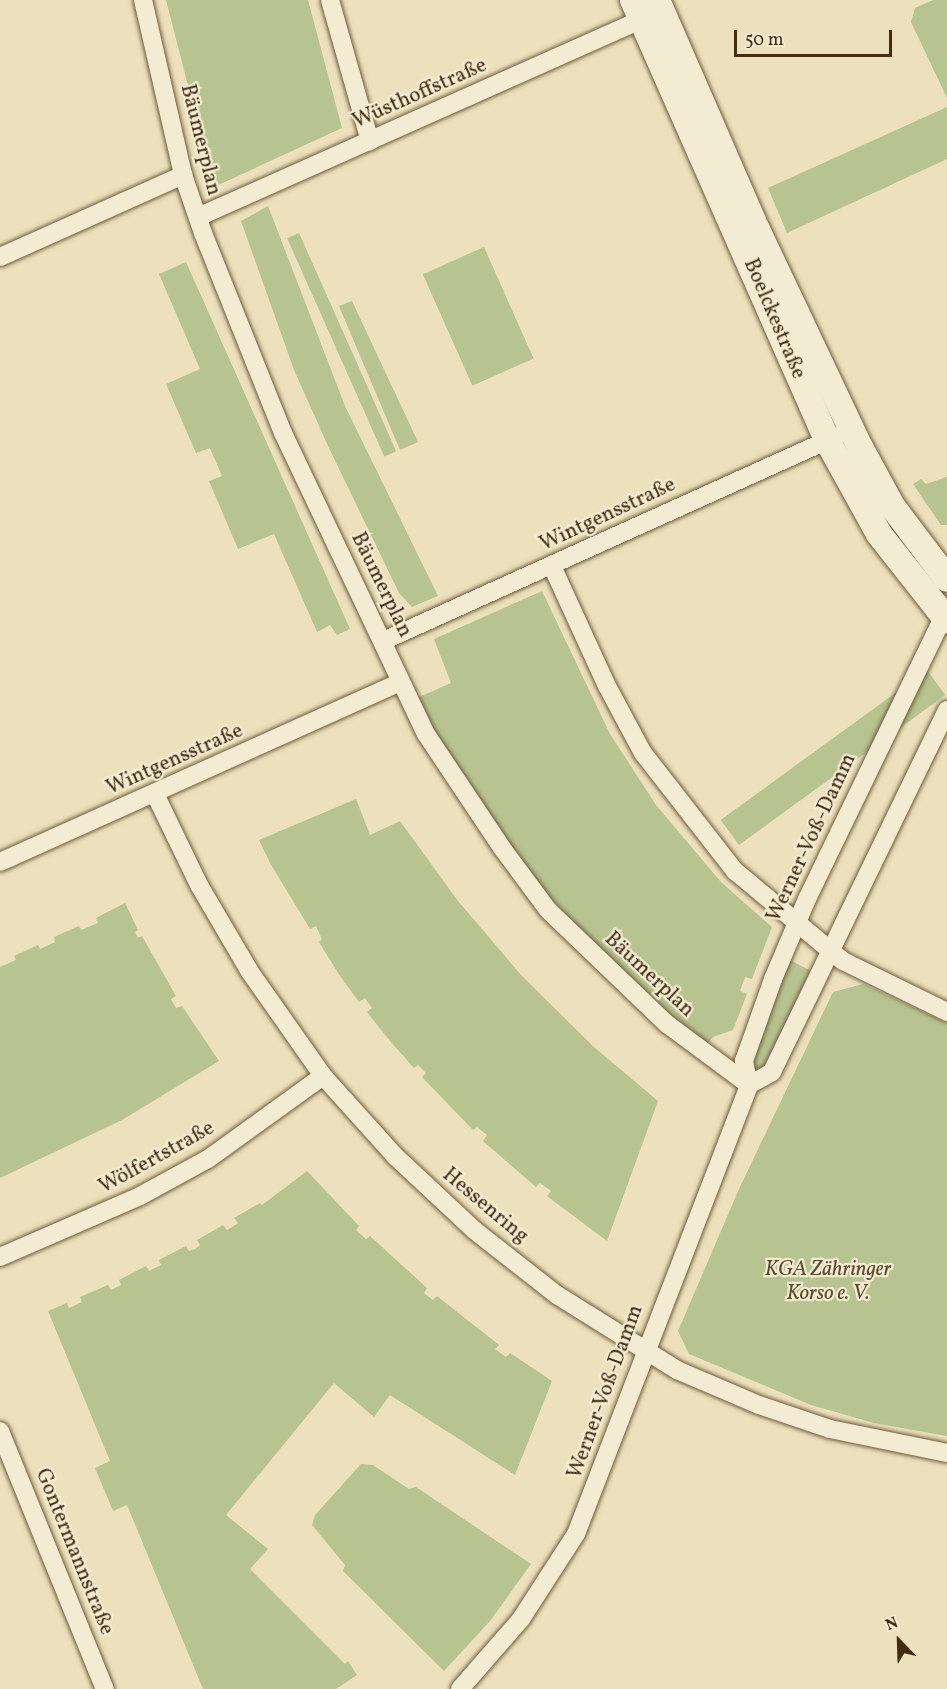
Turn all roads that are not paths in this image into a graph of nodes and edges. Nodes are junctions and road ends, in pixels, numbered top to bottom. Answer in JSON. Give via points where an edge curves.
{"nodes":[{"id":1,"x":143,"y":0,"type":"edge"},
{"id":2,"x":330,"y":0,"type":"edge"},
{"id":3,"x":648,"y":8,"type":"edge"},
{"id":4,"x":370,"y":141,"type":"junction"},
{"id":5,"x":183,"y":174,"type":"junction"},
{"id":6,"x":198,"y":218,"type":"junction"},
{"id":7,"x":0,"y":257,"type":"edge"},
{"id":8,"x":851,"y":429,"type":"junction"},
{"id":9,"x":827,"y":440,"type":"junction"},
{"id":10,"x":552,"y":566,"type":"junction"},
{"id":11,"x":947,"y":579,"type":"edge"},
{"id":12,"x":945,"y":618,"type":"edge"},
{"id":13,"x":383,"y":641,"type":"junction"},
{"id":14,"x":400,"y":682,"type":"junction"},
{"id":15,"x":947,"y":710,"type":"edge"},
{"id":16,"x":155,"y":794,"type":"junction"},
{"id":17,"x":0,"y":862,"type":"edge"},
{"id":18,"x":796,"y":923,"type":"junction"},
{"id":19,"x":830,"y":952,"type":"junction"},
{"id":20,"x":947,"y":1012,"type":"edge"},
{"id":21,"x":323,"y":1076,"type":"junction"},
{"id":22,"x":749,"y":1086,"type":"junction"},
{"id":23,"x":0,"y":1257,"type":"edge"},
{"id":24,"x":645,"y":1352,"type":"junction"},
{"id":25,"x":0,"y":1431,"type":"edge"},
{"id":26,"x":947,"y":1453,"type":"edge"},
{"id":27,"x":105,"y":1689,"type":"edge"},
{"id":28,"x":460,"y":1689,"type":"edge"}],
"edges":[{"from":1,"to":5,"type":"street","name":"Bäumerplan"},
{"from":2,"to":4,"type":"street"},
{"from":3,"to":4,"type":"street","name":"Wüsthoffstraße"},
{"from":3,"to":8,"type":"main road","name":"Boelckestraße"},
{"from":3,"to":9,"type":"main road","name":"Boelckestraße"},
{"from":4,"to":6,"type":"street","name":"Wüsthoffstraße"},
{"from":5,"to":6,"type":"street","name":"Bäumerplan"},
{"from":5,"to":7,"type":"street"},
{"from":6,"to":13,"type":"street","name":"Bäumerplan","via":[[283,433]]},
{"from":8,"to":9,"type":"street","name":"Wintgensstraße"},
{"from":8,"to":11,"type":"main road","name":"Boelckestraße","via":[[892,506]]},
{"from":9,"to":10,"type":"street","name":"Wintgensstraße"},
{"from":9,"to":12,"type":"main road","name":"Boelckestraße","via":[[879,534]]},
{"from":10,"to":13,"type":"street","name":"Wintgensstraße"},
{"from":10,"to":18,"type":"street","via":[[612,697],[656,775],[735,871]]},
{"from":12,"to":18,"type":"street","name":"Werner-Voß-Damm"},
{"from":13,"to":14,"type":"street","name":"Bäumerplan"},
{"from":14,"to":16,"type":"street","name":"Wintgensstraße"},
{"from":14,"to":22,"type":"street","name":"Bäumerplan","via":[[466,796],[548,910],[667,1024]]},
{"from":15,"to":19,"type":"street"},
{"from":16,"to":17,"type":"street","name":"Wintgensstraße"},
{"from":16,"to":21,"type":"street","name":"Hessenring","via":[[199,885],[244,962]]},
{"from":18,"to":19,"type":"street"},
{"from":18,"to":22,"type":"street","name":"Werner-Voß-Damm","via":[[744,1061]]},
{"from":19,"to":20,"type":"street","via":[[903,993]]},
{"from":19,"to":22,"type":"street","via":[[772,1072]]},
{"from":21,"to":23,"type":"street","name":"Wölfertstraße","via":[[273,1115],[198,1164],[52,1237]]},
{"from":21,"to":24,"type":"street","name":"Hessenring","via":[[395,1156],[474,1230],[557,1295]]},
{"from":22,"to":24,"type":"street","name":"Werner-Voß-Damm"},
{"from":24,"to":26,"type":"street","name":"Hessenring","via":[[759,1405],[814,1424]]},
{"from":24,"to":28,"type":"street","name":"Werner-Voß-Damm","via":[[576,1534],[521,1619]]},
{"from":25,"to":27,"type":"street","name":"Gontermannstraße"}]}
